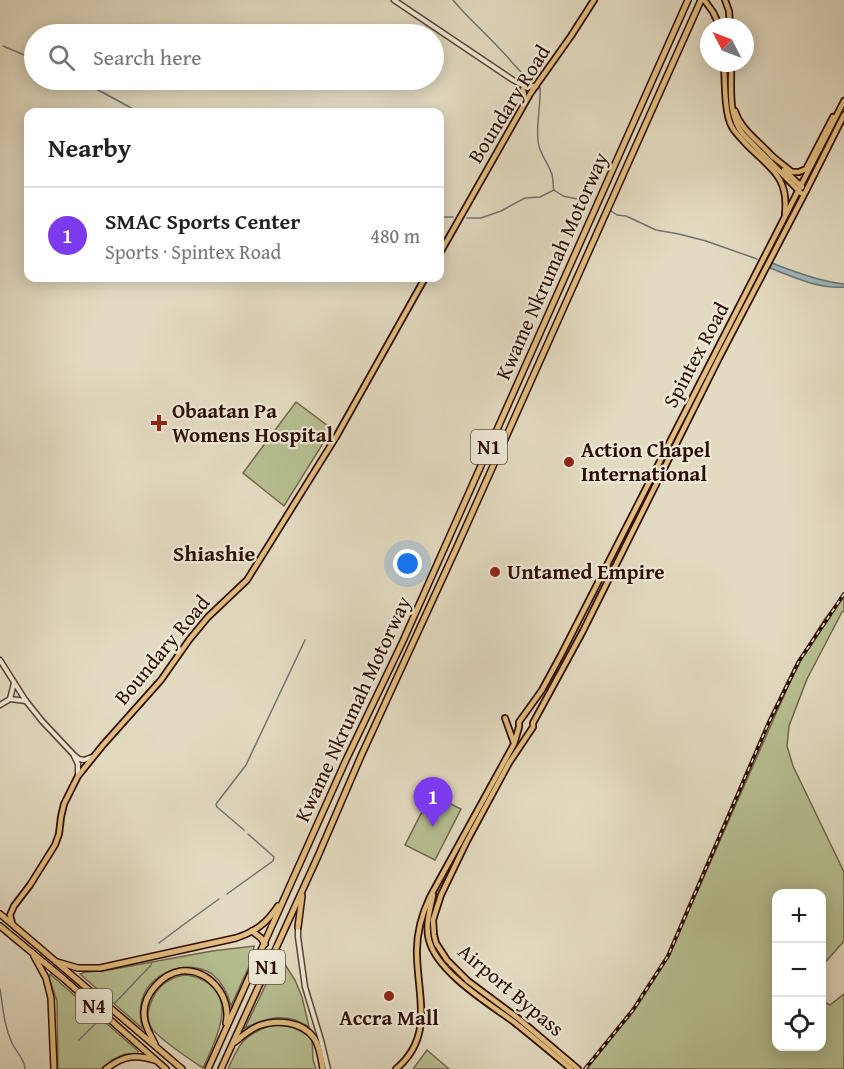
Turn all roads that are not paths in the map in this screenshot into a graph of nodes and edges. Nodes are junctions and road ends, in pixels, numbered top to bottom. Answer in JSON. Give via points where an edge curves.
{"nodes":[{"id":1,"x":394,"y":0,"type":"edge"},
{"id":2,"x":594,"y":0,"type":"edge"},
{"id":3,"x":599,"y":0,"type":"edge"},
{"id":4,"x":688,"y":0,"type":"edge"},
{"id":5,"x":725,"y":0,"type":"edge"},
{"id":6,"x":703,"y":1,"type":"edge"},
{"id":7,"x":591,"y":7,"type":"junction"},
{"id":8,"x":716,"y":18,"type":"edge"},
{"id":9,"x":729,"y":18,"type":"edge"},
{"id":10,"x":430,"y":24,"type":"edge"},
{"id":11,"x":444,"y":34,"type":"edge"},
{"id":12,"x":724,"y":72,"type":"edge"},
{"id":13,"x":731,"y":74,"type":"joint"},
{"id":14,"x":725,"y":82,"type":"junction"},
{"id":15,"x":525,"y":88,"type":"junction"},
{"id":16,"x":533,"y":90,"type":"junction"},
{"id":17,"x":844,"y":100,"type":"edge"},
{"id":18,"x":525,"y":102,"type":"junction"},
{"id":19,"x":732,"y":103,"type":"junction"},
{"id":20,"x":844,"y":115,"type":"edge"},
{"id":21,"x":772,"y":156,"type":"junction"},
{"id":22,"x":800,"y":189,"type":"junction"},
{"id":23,"x":805,"y":193,"type":"junction"},
{"id":24,"x":785,"y":217,"type":"junction"},
{"id":25,"x":444,"y":246,"type":"edge"},
{"id":26,"x":423,"y":282,"type":"edge"},
{"id":27,"x":0,"y":660,"type":"edge"},
{"id":28,"x":15,"y":682,"type":"junction"},
{"id":29,"x":10,"y":699,"type":"junction"},
{"id":30,"x":26,"y":701,"type":"junction"},
{"id":31,"x":0,"y":705,"type":"edge"},
{"id":32,"x":505,"y":718,"type":"dead end"},
{"id":33,"x":523,"y":718,"type":"junction"},
{"id":34,"x":533,"y":723,"type":"junction"},
{"id":35,"x":519,"y":727,"type":"junction"},
{"id":36,"x":529,"y":731,"type":"junction"},
{"id":37,"x":514,"y":744,"type":"junction"},
{"id":38,"x":95,"y":754,"type":"junction"},
{"id":39,"x":74,"y":755,"type":"junction"},
{"id":40,"x":78,"y":776,"type":"junction"},
{"id":41,"x":303,"y":888,"type":"junction"},
{"id":42,"x":434,"y":889,"type":"junction"},
{"id":43,"x":287,"y":892,"type":"junction"},
{"id":44,"x":441,"y":895,"type":"joint"},
{"id":45,"x":0,"y":914,"type":"edge"},
{"id":46,"x":12,"y":923,"type":"junction"},
{"id":47,"x":0,"y":926,"type":"edge"},
{"id":48,"x":298,"y":927,"type":"joint"},
{"id":49,"x":252,"y":932,"type":"junction"},
{"id":50,"x":265,"y":944,"type":"junction"},
{"id":51,"x":31,"y":952,"type":"junction"},
{"id":52,"x":57,"y":962,"type":"junction"},
{"id":53,"x":224,"y":1034,"type":"junction"},
{"id":54,"x":232,"y":1046,"type":"junction"},
{"id":55,"x":159,"y":1050,"type":"junction"},
{"id":56,"x":156,"y":1061,"type":"junction"},
{"id":57,"x":54,"y":1069,"type":"edge"},
{"id":58,"x":106,"y":1069,"type":"edge"},
{"id":59,"x":166,"y":1069,"type":"edge"},
{"id":60,"x":182,"y":1069,"type":"edge"},
{"id":61,"x":208,"y":1069,"type":"edge"},
{"id":62,"x":221,"y":1069,"type":"edge"},
{"id":63,"x":325,"y":1069,"type":"edge"},
{"id":64,"x":396,"y":1069,"type":"edge"},
{"id":65,"x":571,"y":1069,"type":"edge"},
{"id":66,"x":578,"y":1069,"type":"edge"}],
"edges":[{"from":1,"to":10,"type":"street"},
{"from":2,"to":7,"type":"main road","name":"Boundary Road"},
{"from":3,"to":7,"type":"main road","name":"Boundary Road"},
{"from":4,"to":43,"type":"highway","name":"Kwame Nkrumah Motorway","number":"N1"},
{"from":5,"to":9,"type":"main road"},
{"from":6,"to":8,"type":"main road"},
{"from":6,"to":41,"type":"highway","name":"Kwame Nkrumah Motorway","number":"N1"},
{"from":7,"to":16,"type":"main road","name":"Boundary Road"},
{"from":11,"to":15,"type":"street"},
{"from":12,"to":14,"type":"main road"},
{"from":13,"to":14,"type":"main road"},
{"from":13,"to":19,"type":"main road"},
{"from":14,"to":24,"type":"main road","via":[[730,122],[780,178],[786,196]]},
{"from":15,"to":16,"type":"main road"},
{"from":15,"to":16,"type":"street"},
{"from":15,"to":18,"type":"main road"},
{"from":16,"to":18,"type":"main road","name":"Boundary Road"},
{"from":17,"to":21,"type":"main road","via":[[806,169],[792,172]]},
{"from":17,"to":22,"type":"main road","name":"Spintex Road"},
{"from":18,"to":25,"type":"main road","name":"Boundary Road"},
{"from":19,"to":21,"type":"main road","via":[[744,128]]},
{"from":19,"to":22,"type":"main road","via":[[739,129]]},
{"from":20,"to":23,"type":"main road","name":"Spintex Road"},
{"from":21,"to":22,"type":"main road"},
{"from":22,"to":23,"type":"main road"},
{"from":22,"to":24,"type":"main road","name":"Spintex Road"},
{"from":23,"to":34,"type":"main road","name":"Spintex Road"},
{"from":24,"to":33,"type":"main road","name":"Spintex Road","via":[[561,655]]},
{"from":26,"to":38,"type":"main road","name":"Boundary Road","via":[[336,437],[247,580],[208,617],[161,680]]},
{"from":27,"to":28,"type":"street"},
{"from":28,"to":29,"type":"street"},
{"from":28,"to":30,"type":"street"},
{"from":29,"to":30,"type":"street"},
{"from":29,"to":31,"type":"street"},
{"from":30,"to":39,"type":"street"},
{"from":32,"to":37,"type":"main road"},
{"from":33,"to":34,"type":"main road"},
{"from":33,"to":35,"type":"main road","name":"Spintex Road"},
{"from":34,"to":36,"type":"main road","name":"Spintex Road"},
{"from":35,"to":36,"type":"main road"},
{"from":35,"to":37,"type":"main road","name":"Spintex Road"},
{"from":36,"to":44,"type":"main road","name":"Spintex Road","via":[[483,810]]},
{"from":37,"to":42,"type":"main road","name":"Spintex Road"},
{"from":38,"to":39,"type":"street","via":[[84,760]]},
{"from":38,"to":40,"type":"main road","name":"Boundary Road"},
{"from":39,"to":40,"type":"street"},
{"from":40,"to":46,"type":"main road","name":"Boundary Road","via":[[64,804],[56,845],[14,906]]},
{"from":41,"to":48,"type":"highway"},
{"from":41,"to":54,"type":"highway","name":"Kwame Nkrumah Motorway","number":"N1"},
{"from":42,"to":64,"type":"main road","name":"Spintex Road","via":[[422,914],[418,935],[422,1022],[412,1051]]},
{"from":42,"to":65,"type":"main road","name":"Airport Bypass","via":[[428,928],[432,948],[441,962]]},
{"from":43,"to":49,"type":"highway","via":[[268,920]]},
{"from":43,"to":50,"type":"highway","name":"Kwame Nkrumah Motorway","number":"N1"},
{"from":44,"to":66,"type":"main road","name":"Airport Bypass","via":[[433,928],[436,943],[447,960]]},
{"from":45,"to":46,"type":"highway","number":"N4"},
{"from":46,"to":52,"type":"highway","number":"N4"},
{"from":47,"to":51,"type":"highway","number":"N4"},
{"from":48,"to":63,"type":"street","via":[[305,987]]},
{"from":49,"to":50,"type":"highway"},
{"from":49,"to":52,"type":"highway","via":[[100,968],[78,969]]},
{"from":50,"to":53,"type":"highway","name":"Kwame Nkrumah Motorway","number":"N1"},
{"from":51,"to":56,"type":"highway","number":"N4"},
{"from":51,"to":57,"type":"highway","via":[[46,978],[51,998]]},
{"from":52,"to":55,"type":"highway","number":"N4"},
{"from":53,"to":55,"type":"highway","via":[[227,1006],[220,990],[206,977],[181,971],[159,982],[145,1004],[146,1027]]},
{"from":53,"to":61,"type":"highway","name":"Kwame Nkrumah Motorway","number":"N1"},
{"from":54,"to":62,"type":"highway","name":"Kwame Nkrumah Motorway","number":"N1"},
{"from":54,"to":63,"type":"highway","via":[[258,1026],[273,1022],[291,1024],[314,1037]]},
{"from":55,"to":60,"type":"highway","number":"N4"},
{"from":56,"to":58,"type":"highway","via":[[130,1057]]},
{"from":56,"to":59,"type":"highway","number":"N4"}]}
